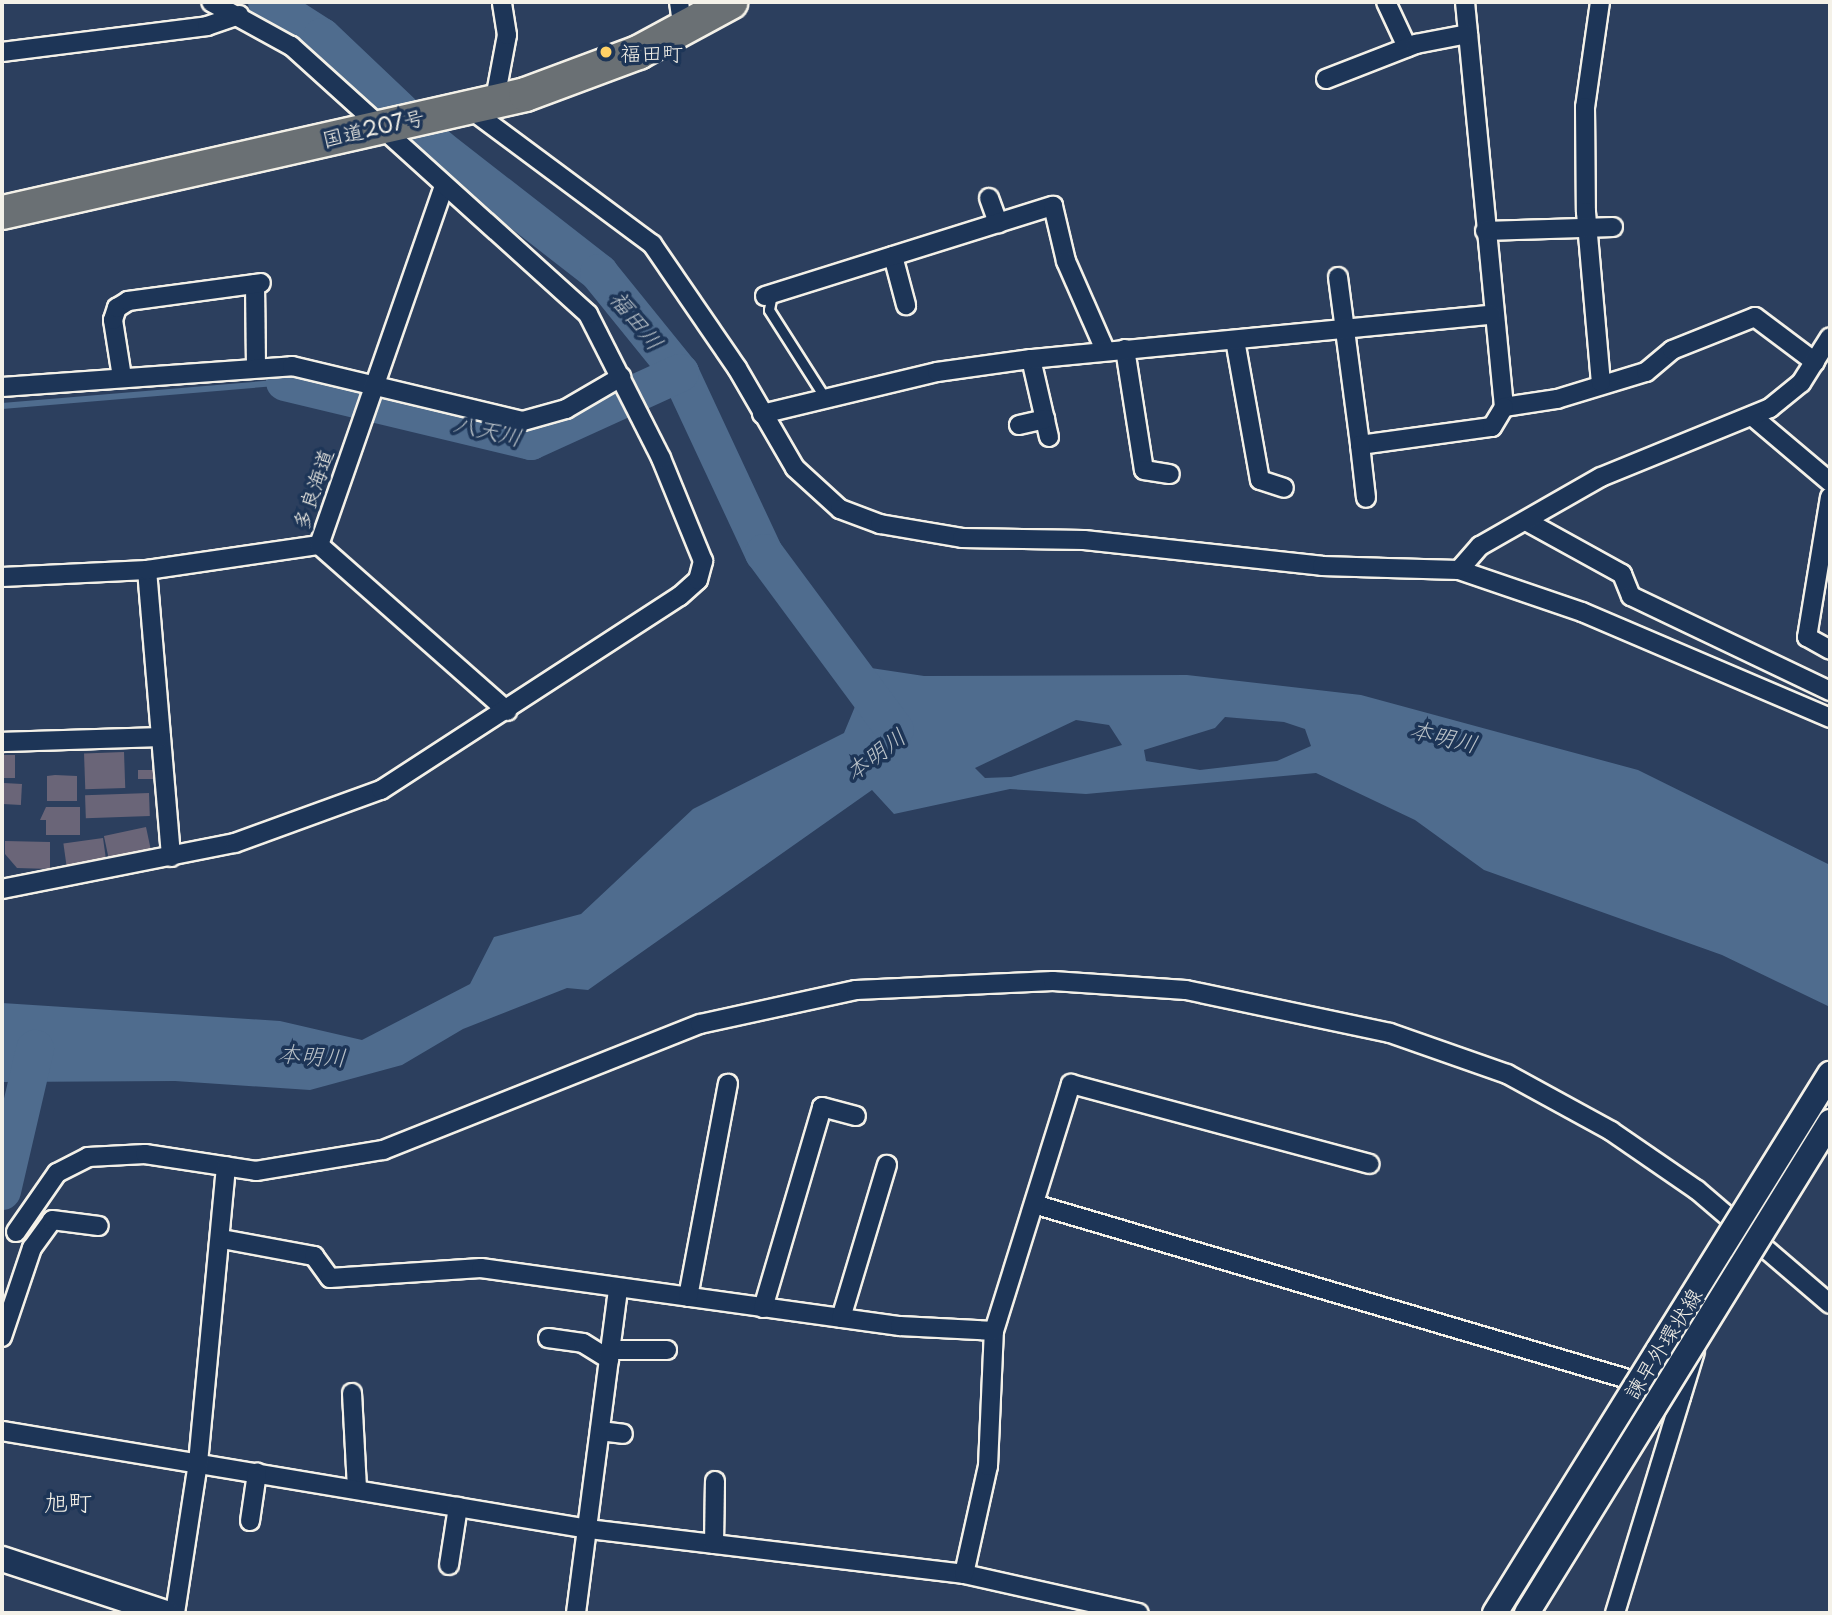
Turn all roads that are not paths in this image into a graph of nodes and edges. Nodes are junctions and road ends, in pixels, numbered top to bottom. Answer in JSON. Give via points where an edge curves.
{"nodes":[{"id":1,"x":211,"y":2,"type":"edge"},
{"id":2,"x":502,"y":2,"type":"edge"},
{"id":3,"x":730,"y":2,"type":"edge"},
{"id":4,"x":1386,"y":2,"type":"edge"},
{"id":5,"x":1465,"y":2,"type":"edge"},
{"id":6,"x":1600,"y":2,"type":"edge"},
{"id":7,"x":239,"y":15,"type":"junction"},
{"id":8,"x":681,"y":16,"type":"edge"},
{"id":9,"x":1468,"y":34,"type":"junction"},
{"id":10,"x":1407,"y":47,"type":"junction"},
{"id":11,"x":2,"y":52,"type":"edge"},
{"id":12,"x":1326,"y":79,"type":"dead end"},
{"id":13,"x":472,"y":104,"type":"junction"},
{"id":14,"x":385,"y":124,"type":"junction"},
{"id":15,"x":443,"y":188,"type":"junction"},
{"id":16,"x":989,"y":198,"type":"dead end"},
{"id":17,"x":2,"y":212,"type":"edge"},
{"id":18,"x":999,"y":223,"type":"junction"},
{"id":19,"x":1587,"y":225,"type":"junction"},
{"id":20,"x":1613,"y":227,"type":"dead end"},
{"id":21,"x":1485,"y":231,"type":"junction"},
{"id":22,"x":893,"y":256,"type":"junction"},
{"id":23,"x":1338,"y":277,"type":"dead end"},
{"id":24,"x":769,"y":295,"type":"joint"},
{"id":25,"x":906,"y":305,"type":"dead end"},
{"id":26,"x":1492,"y":315,"type":"junction"},
{"id":27,"x":1347,"y":331,"type":"junction"},
{"id":28,"x":1830,"y":337,"type":"edge"},
{"id":29,"x":1235,"y":340,"type":"junction"},
{"id":30,"x":1125,"y":349,"type":"junction"},
{"id":31,"x":1105,"y":350,"type":"junction"},
{"id":32,"x":1031,"y":359,"type":"junction"},
{"id":33,"x":1815,"y":362,"type":"junction"},
{"id":34,"x":256,"y":365,"type":"junction"},
{"id":35,"x":122,"y":377,"type":"junction"},
{"id":36,"x":621,"y":377,"type":"junction"},
{"id":37,"x":374,"y":382,"type":"junction"},
{"id":38,"x":1601,"y":382,"type":"junction"},
{"id":39,"x":2,"y":387,"type":"edge"},
{"id":40,"x":825,"y":398,"type":"junction"},
{"id":41,"x":1504,"y":407,"type":"junction"},
{"id":42,"x":762,"y":414,"type":"junction"},
{"id":43,"x":1752,"y":416,"type":"junction"},
{"id":44,"x":1045,"y":419,"type":"junction"},
{"id":45,"x":1018,"y":425,"type":"dead end"},
{"id":46,"x":1049,"y":437,"type":"dead end"},
{"id":47,"x":1360,"y":445,"type":"junction"},
{"id":48,"x":1170,"y":474,"type":"dead end"},
{"id":49,"x":1830,"y":482,"type":"edge"},
{"id":50,"x":1284,"y":488,"type":"dead end"},
{"id":51,"x":1830,"y":497,"type":"edge"},
{"id":52,"x":1366,"y":498,"type":"dead end"},
{"id":53,"x":1526,"y":521,"type":"junction"},
{"id":54,"x":318,"y":545,"type":"junction"},
{"id":55,"x":147,"y":570,"type":"junction"},
{"id":56,"x":1459,"y":570,"type":"junction"},
{"id":57,"x":2,"y":577,"type":"edge"},
{"id":58,"x":1830,"y":650,"type":"edge"},
{"id":59,"x":1830,"y":691,"type":"edge"},
{"id":60,"x":507,"y":711,"type":"junction"},
{"id":61,"x":1830,"y":718,"type":"edge"},
{"id":62,"x":160,"y":737,"type":"junction"},
{"id":63,"x":2,"y":742,"type":"edge"},
{"id":64,"x":171,"y":857,"type":"junction"},
{"id":65,"x":2,"y":889,"type":"edge"},
{"id":66,"x":1830,"y":1074,"type":"edge"},
{"id":67,"x":727,"y":1084,"type":"dead end"},
{"id":68,"x":856,"y":1116,"type":"dead end"},
{"id":69,"x":1830,"y":1122,"type":"edge"},
{"id":70,"x":1369,"y":1164,"type":"dead end"},
{"id":71,"x":887,"y":1165,"type":"dead end"},
{"id":72,"x":226,"y":1166,"type":"junction"},
{"id":73,"x":1037,"y":1205,"type":"junction"},
{"id":74,"x":99,"y":1226,"type":"dead end"},
{"id":75,"x":16,"y":1232,"type":"dead end"},
{"id":76,"x":222,"y":1238,"type":"junction"},
{"id":77,"x":618,"y":1288,"type":"junction"},
{"id":78,"x":688,"y":1297,"type":"junction"},
{"id":79,"x":1830,"y":1304,"type":"edge"},
{"id":80,"x":763,"y":1308,"type":"junction"},
{"id":81,"x":1707,"y":1315,"type":"dead end"},
{"id":82,"x":841,"y":1318,"type":"junction"},
{"id":83,"x":994,"y":1331,"type":"junction"},
{"id":84,"x":2,"y":1337,"type":"edge"},
{"id":85,"x":548,"y":1338,"type":"dead end"},
{"id":86,"x":667,"y":1350,"type":"dead end"},
{"id":87,"x":610,"y":1354,"type":"junction"},
{"id":88,"x":352,"y":1393,"type":"dead end"},
{"id":89,"x":1682,"y":1395,"type":"junction"},
{"id":90,"x":2,"y":1431,"type":"edge"},
{"id":91,"x":600,"y":1432,"type":"junction"},
{"id":92,"x":623,"y":1434,"type":"dead end"},
{"id":93,"x":198,"y":1462,"type":"junction"},
{"id":94,"x":257,"y":1473,"type":"junction"},
{"id":95,"x":715,"y":1481,"type":"dead end"},
{"id":96,"x":357,"y":1490,"type":"junction"},
{"id":97,"x":458,"y":1507,"type":"junction"},
{"id":98,"x":250,"y":1521,"type":"dead end"},
{"id":99,"x":588,"y":1529,"type":"junction"},
{"id":100,"x":714,"y":1544,"type":"junction"},
{"id":101,"x":2,"y":1559,"type":"edge"},
{"id":102,"x":449,"y":1565,"type":"dead end"},
{"id":103,"x":964,"y":1574,"type":"junction"},
{"id":104,"x":166,"y":1613,"type":"edge"},
{"id":105,"x":175,"y":1613,"type":"edge"},
{"id":106,"x":576,"y":1613,"type":"edge"},
{"id":107,"x":1139,"y":1613,"type":"edge"},
{"id":108,"x":1495,"y":1613,"type":"edge"},
{"id":109,"x":1527,"y":1613,"type":"edge"},
{"id":110,"x":1615,"y":1613,"type":"edge"}],
"edges":[{"from":1,"to":7,"type":"street"},
{"from":2,"to":13,"type":"street","via":[[507,35]]},
{"from":3,"to":8,"type":"highway","name":"国道207号"},
{"from":4,"to":10,"type":"street"},
{"from":5,"to":9,"type":"street"},
{"from":6,"to":19,"type":"street","via":[[1585,107]]},
{"from":7,"to":11,"type":"street","via":[[207,26]]},
{"from":7,"to":14,"type":"street","via":[[291,46]]},
{"from":8,"to":13,"type":"highway","name":"国道207号","via":[[607,65]]},
{"from":9,"to":10,"type":"street"},
{"from":9,"to":21,"type":"street"},
{"from":10,"to":12,"type":"street"},
{"from":13,"to":14,"type":"highway","name":"国道207号"},
{"from":13,"to":42,"type":"street","via":[[652,244]]},
{"from":14,"to":15,"type":"street"},
{"from":14,"to":17,"type":"highway","name":"国道207号"},
{"from":15,"to":36,"type":"street","via":[[588,314]]},
{"from":15,"to":37,"type":"street","name":"多良海道"},
{"from":16,"to":18,"type":"street"},
{"from":18,"to":22,"type":"street"},
{"from":18,"to":31,"type":"street","via":[[1053,206],[1066,261]]},
{"from":19,"to":20,"type":"street"},
{"from":19,"to":21,"type":"street"},
{"from":19,"to":38,"type":"street"},
{"from":21,"to":26,"type":"street"},
{"from":22,"to":24,"type":"street"},
{"from":22,"to":25,"type":"street"},
{"from":23,"to":27,"type":"street"},
{"from":24,"to":40,"type":"lane","via":[[769,310]]},
{"from":26,"to":27,"type":"street"},
{"from":26,"to":41,"type":"street"},
{"from":27,"to":29,"type":"street"},
{"from":27,"to":47,"type":"street"},
{"from":28,"to":33,"type":"street"},
{"from":29,"to":30,"type":"street"},
{"from":29,"to":50,"type":"street","via":[[1260,481]]},
{"from":30,"to":31,"type":"street"},
{"from":30,"to":48,"type":"street","via":[[1144,470]]},
{"from":31,"to":32,"type":"street"},
{"from":32,"to":40,"type":"street"},
{"from":32,"to":44,"type":"street"},
{"from":33,"to":38,"type":"street","via":[[1755,317],[1672,350],[1646,372]]},
{"from":33,"to":43,"type":"street","via":[[1801,383]]},
{"from":34,"to":35,"type":"street"},
{"from":34,"to":35,"type":"street","via":[[258,284],[128,301],[117,308],[113,320]]},
{"from":34,"to":37,"type":"street"},
{"from":35,"to":39,"type":"street"},
{"from":36,"to":37,"type":"street","via":[[566,409],[523,421]]},
{"from":36,"to":60,"type":"street","via":[[690,521],[703,561],[698,580]]},
{"from":37,"to":54,"type":"street","name":"多良海道"},
{"from":38,"to":41,"type":"street","via":[[1557,399]]},
{"from":40,"to":42,"type":"street"},
{"from":41,"to":47,"type":"street","via":[[1492,427]]},
{"from":42,"to":56,"type":"street","via":[[795,468],[840,509],[880,524],[962,538],[983,534],[1084,540],[1322,566]]},
{"from":43,"to":49,"type":"street"},
{"from":43,"to":53,"type":"street","via":[[1601,477]]},
{"from":44,"to":45,"type":"street"},
{"from":44,"to":46,"type":"street"},
{"from":47,"to":52,"type":"street"},
{"from":51,"to":58,"type":"street","via":[[1807,637]]},
{"from":53,"to":56,"type":"street","via":[[1480,545]]},
{"from":53,"to":59,"type":"street","via":[[1622,574],[1631,596]]},
{"from":54,"to":55,"type":"street","name":"多良海道"},
{"from":54,"to":60,"type":"street"},
{"from":55,"to":57,"type":"street","name":"多良海道"},
{"from":55,"to":62,"type":"street"},
{"from":56,"to":61,"type":"street","via":[[1582,612]]},
{"from":60,"to":64,"type":"street","via":[[381,790],[235,843]]},
{"from":62,"to":63,"type":"street"},
{"from":62,"to":64,"type":"street"},
{"from":64,"to":65,"type":"street"},
{"from":66,"to":108,"type":"main road","name":"諫早外環状線","bridge":true},
{"from":67,"to":78,"type":"street"},
{"from":68,"to":80,"type":"street","via":[[822,1107]]},
{"from":69,"to":109,"type":"main road","name":"諫早外環状線","bridge":true},
{"from":70,"to":73,"type":"street","via":[[1071,1084]]},
{"from":71,"to":82,"type":"street"},
{"from":72,"to":75,"type":"street","via":[[145,1154],[88,1157],[57,1173]]},
{"from":72,"to":76,"type":"street"},
{"from":72,"to":79,"type":"street","via":[[256,1171],[383,1150],[701,1024],[856,990],[1053,981],[1186,990],[1391,1033],[1507,1074],[1611,1131],[1697,1190]]},
{"from":73,"to":83,"type":"street"},
{"from":73,"to":89,"type":"street"},
{"from":74,"to":84,"type":"street","via":[[52,1220],[32,1248]]},
{"from":76,"to":77,"type":"street","via":[[314,1256],[330,1278],[481,1268]]},
{"from":76,"to":93,"type":"street"},
{"from":77,"to":78,"type":"street"},
{"from":77,"to":87,"type":"street"},
{"from":78,"to":80,"type":"street"},
{"from":80,"to":82,"type":"street"},
{"from":81,"to":89,"type":"street"},
{"from":82,"to":83,"type":"street"},
{"from":83,"to":103,"type":"street","via":[[988,1466]]},
{"from":85,"to":87,"type":"street","via":[[583,1343]]},
{"from":86,"to":87,"type":"street"},
{"from":87,"to":91,"type":"street"},
{"from":88,"to":96,"type":"street"},
{"from":89,"to":110,"type":"street"},
{"from":90,"to":93,"type":"street"},
{"from":91,"to":92,"type":"street"},
{"from":91,"to":99,"type":"street"},
{"from":93,"to":94,"type":"street"},
{"from":93,"to":105,"type":"street"},
{"from":94,"to":96,"type":"street"},
{"from":94,"to":98,"type":"street"},
{"from":95,"to":100,"type":"street"},
{"from":96,"to":97,"type":"street"},
{"from":97,"to":99,"type":"street"},
{"from":97,"to":102,"type":"street"},
{"from":99,"to":100,"type":"street"},
{"from":99,"to":106,"type":"street"},
{"from":100,"to":103,"type":"street"},
{"from":101,"to":104,"type":"main road"},
{"from":103,"to":107,"type":"street"}]}
